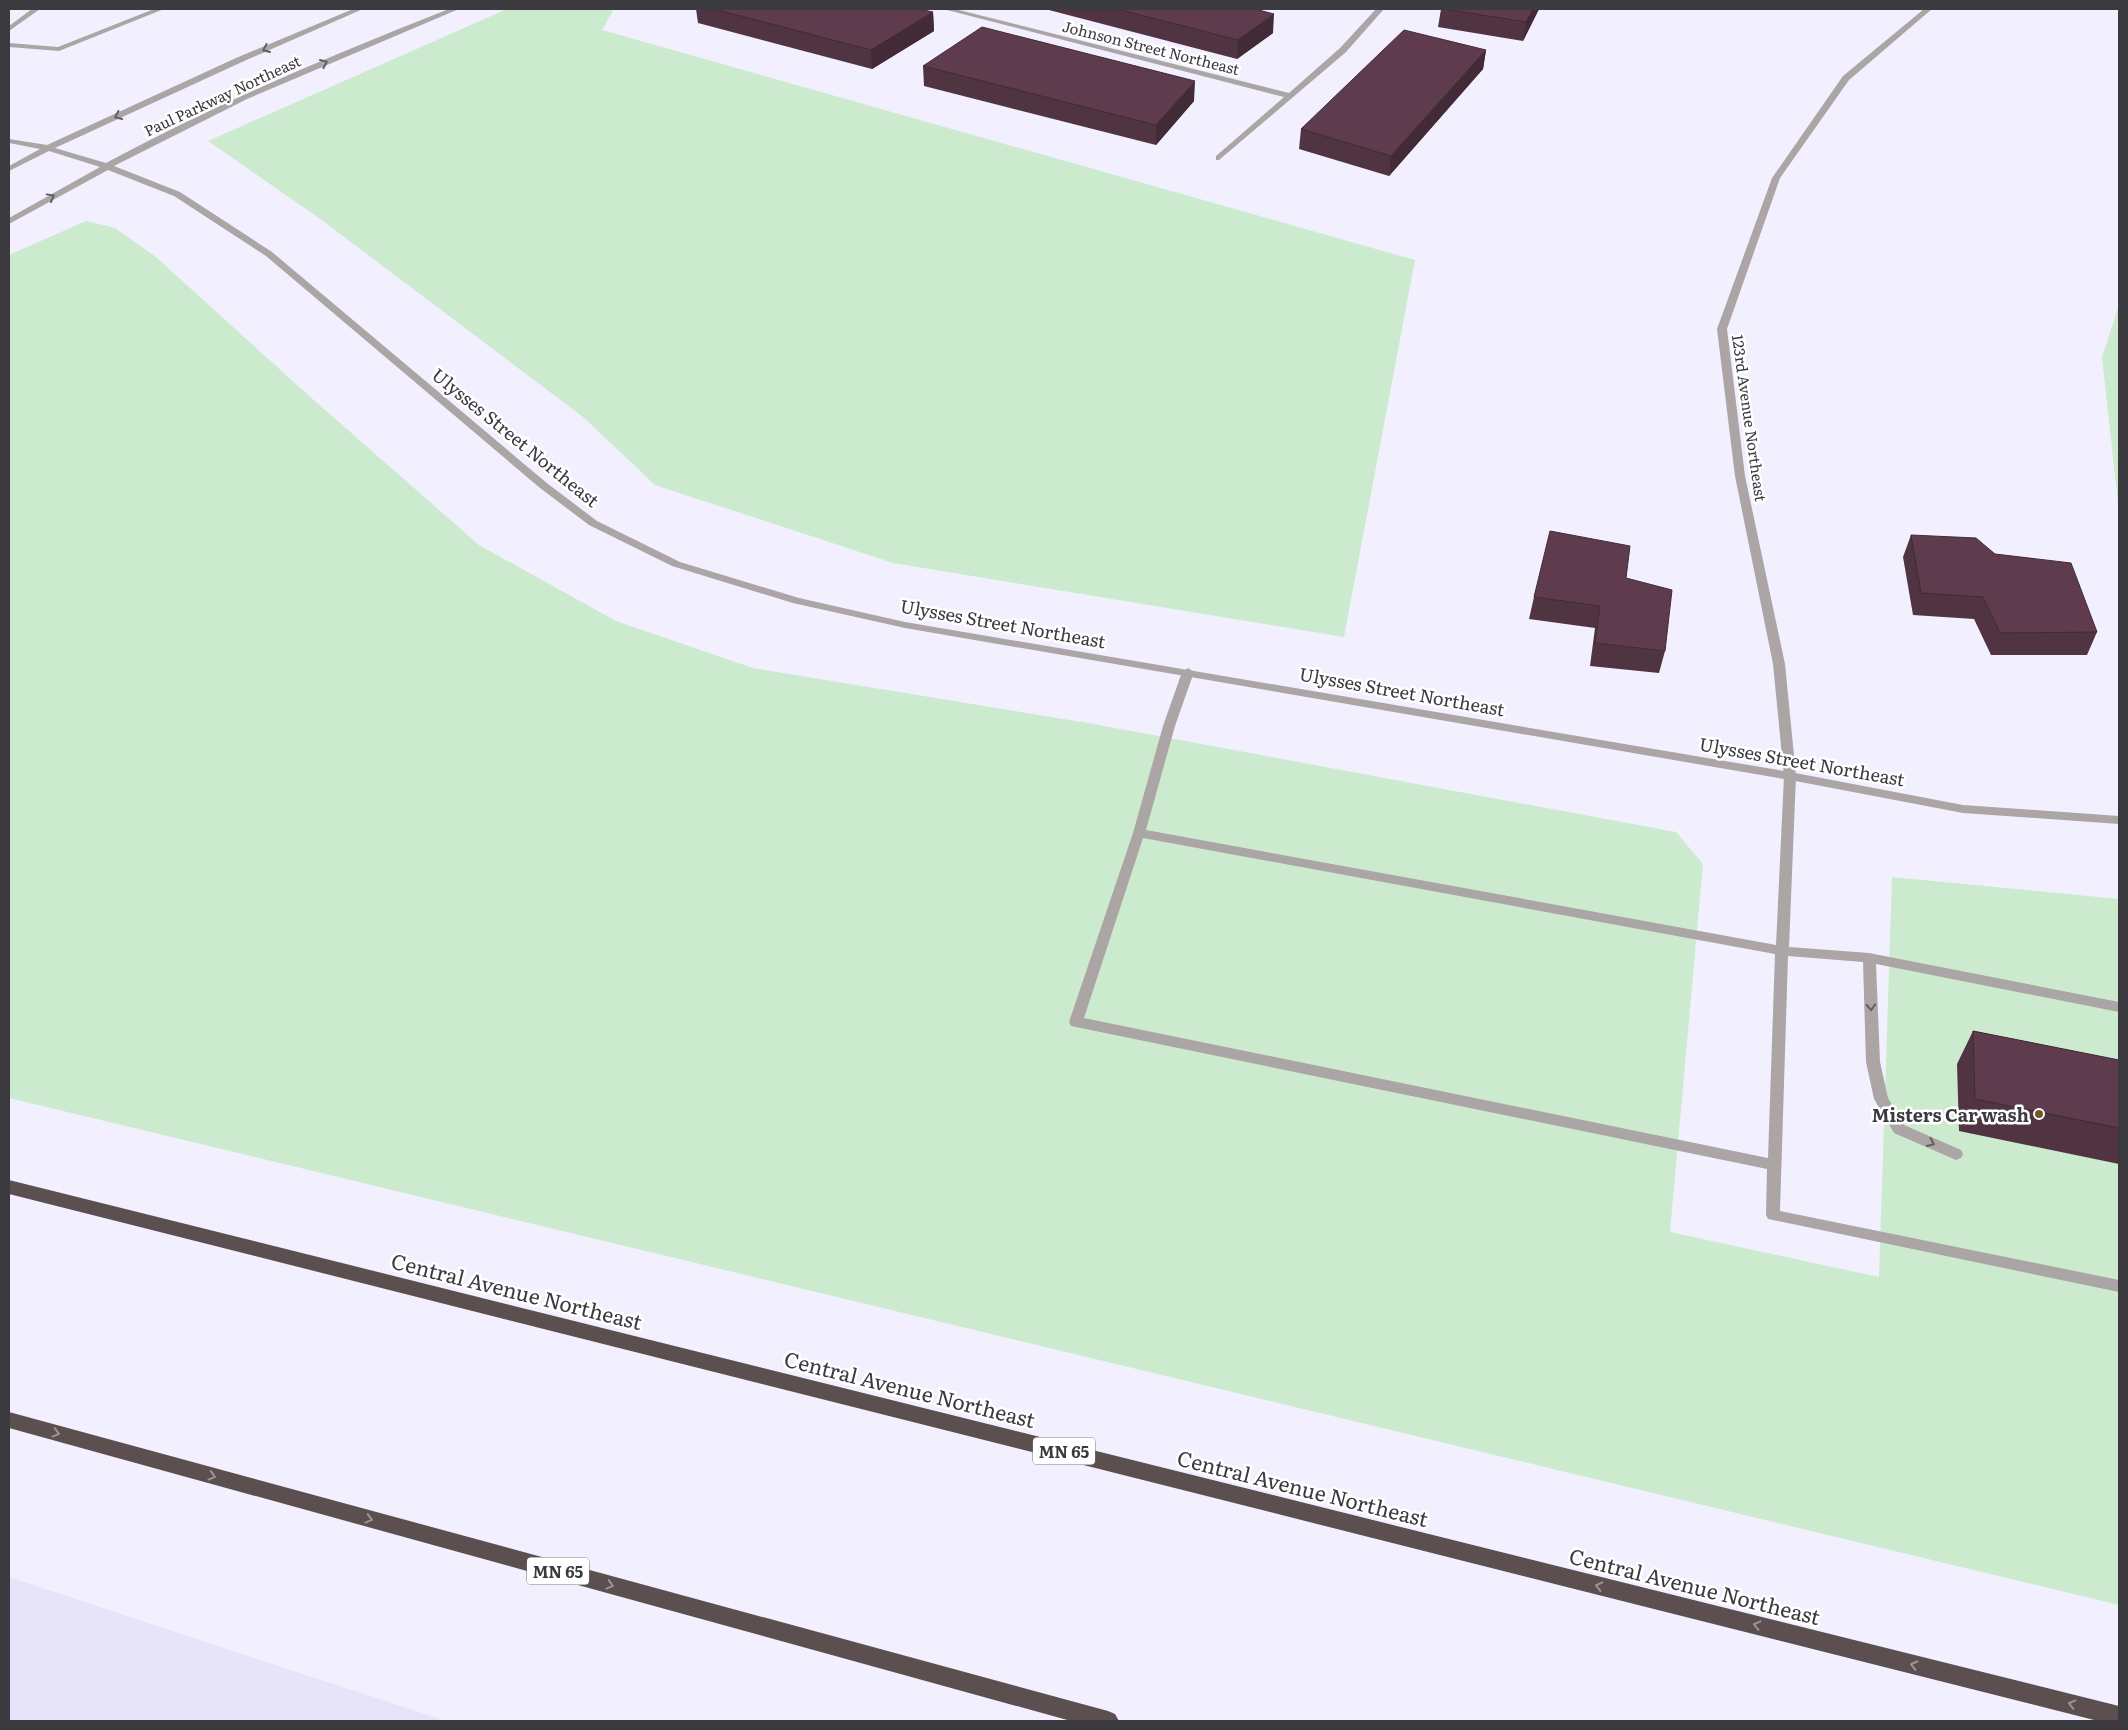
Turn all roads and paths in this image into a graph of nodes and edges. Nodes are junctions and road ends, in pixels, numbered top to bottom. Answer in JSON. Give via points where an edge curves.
{"nodes":[{"id":1,"x":36,"y":9,"type":"edge"},
{"id":2,"x":160,"y":9,"type":"edge"},
{"id":3,"x":359,"y":9,"type":"edge"},
{"id":4,"x":455,"y":9,"type":"edge"},
{"id":5,"x":947,"y":9,"type":"edge"},
{"id":6,"x":1380,"y":9,"type":"edge"},
{"id":7,"x":1928,"y":9,"type":"edge"},
{"id":8,"x":9,"y":29,"type":"edge"},
{"id":9,"x":9,"y":45,"type":"edge"},
{"id":10,"x":1290,"y":96,"type":"junction"},
{"id":11,"x":9,"y":141,"type":"edge"},
{"id":12,"x":48,"y":148,"type":"junction"},
{"id":13,"x":1219,"y":158,"type":"dead end"},
{"id":14,"x":106,"y":166,"type":"junction"},
{"id":15,"x":9,"y":169,"type":"edge"},
{"id":16,"x":9,"y":221,"type":"edge"},
{"id":17,"x":1188,"y":672,"type":"junction"},
{"id":18,"x":1790,"y":776,"type":"junction"},
{"id":19,"x":2119,"y":820,"type":"edge"},
{"id":20,"x":1139,"y":833,"type":"junction"},
{"id":21,"x":1783,"y":952,"type":"junction"},
{"id":22,"x":1869,"y":958,"type":"junction"},
{"id":23,"x":2119,"y":1007,"type":"edge"},
{"id":24,"x":1956,"y":1154,"type":"dead end"},
{"id":25,"x":1775,"y":1165,"type":"junction"},
{"id":26,"x":9,"y":1187,"type":"edge"},
{"id":27,"x":2119,"y":1286,"type":"edge"},
{"id":28,"x":9,"y":1420,"type":"edge"},
{"id":29,"x":2119,"y":1716,"type":"edge"},
{"id":30,"x":1108,"y":1721,"type":"edge"}],
"edges":[{"from":1,"to":8,"type":"street"},
{"from":2,"to":9,"type":"street","via":[[59,49]]},
{"from":3,"to":12,"type":"street","name":"Paul Parkway Northeast","one_way":true},
{"from":14,"to":4,"type":"street","name":"Paul Parkway Northeast","one_way":true,"via":[[294,76]]},
{"from":5,"to":10,"type":"street","name":"Johnson Street Northeast"},
{"from":6,"to":10,"type":"street","via":[[1343,50]]},
{"from":7,"to":18,"type":"street","name":"123rd Avenue Northeast","via":[[1846,78],[1776,178],[1722,329],[1740,476],[1779,664]]},
{"from":10,"to":13,"type":"street"},
{"from":11,"to":12,"type":"street","name":"Ulysses Street Northeast"},
{"from":12,"to":14,"type":"street","name":"Ulysses Street Northeast"},
{"from":12,"to":15,"type":"street","name":"Paul Parkway Northeast"},
{"from":16,"to":14,"type":"street","name":"Paul Parkway Northeast","one_way":true},
{"from":14,"to":17,"type":"street","name":"Ulysses Street Northeast","via":[[177,194],[269,254],[544,486],[593,523],[676,564],[797,601],[905,625]]},
{"from":17,"to":18,"type":"street","name":"Ulysses Street Northeast"},
{"from":17,"to":20,"type":"street"},
{"from":18,"to":19,"type":"street","name":"Ulysses Street Northeast","via":[[1963,809]]},
{"from":18,"to":21,"type":"street","name":"123rd Avenue Northeast"},
{"from":20,"to":21,"type":"street"},
{"from":20,"to":25,"type":"street","via":[[1076,1022]]},
{"from":21,"to":22,"type":"street"},
{"from":21,"to":25,"type":"street","name":"123rd Avenue Northeast"},
{"from":22,"to":23,"type":"street"},
{"from":22,"to":24,"type":"street","one_way":true,"via":[[1873,1062],[1881,1099],[1899,1129]]},
{"from":25,"to":27,"type":"street","name":"123rd Avenue Northeast","via":[[1773,1215]]},
{"from":29,"to":26,"type":"highway","name":"Central Avenue Northeast","number":"MN 65","one_way":true},
{"from":28,"to":30,"type":"highway","number":"MN 65","one_way":true}]}
